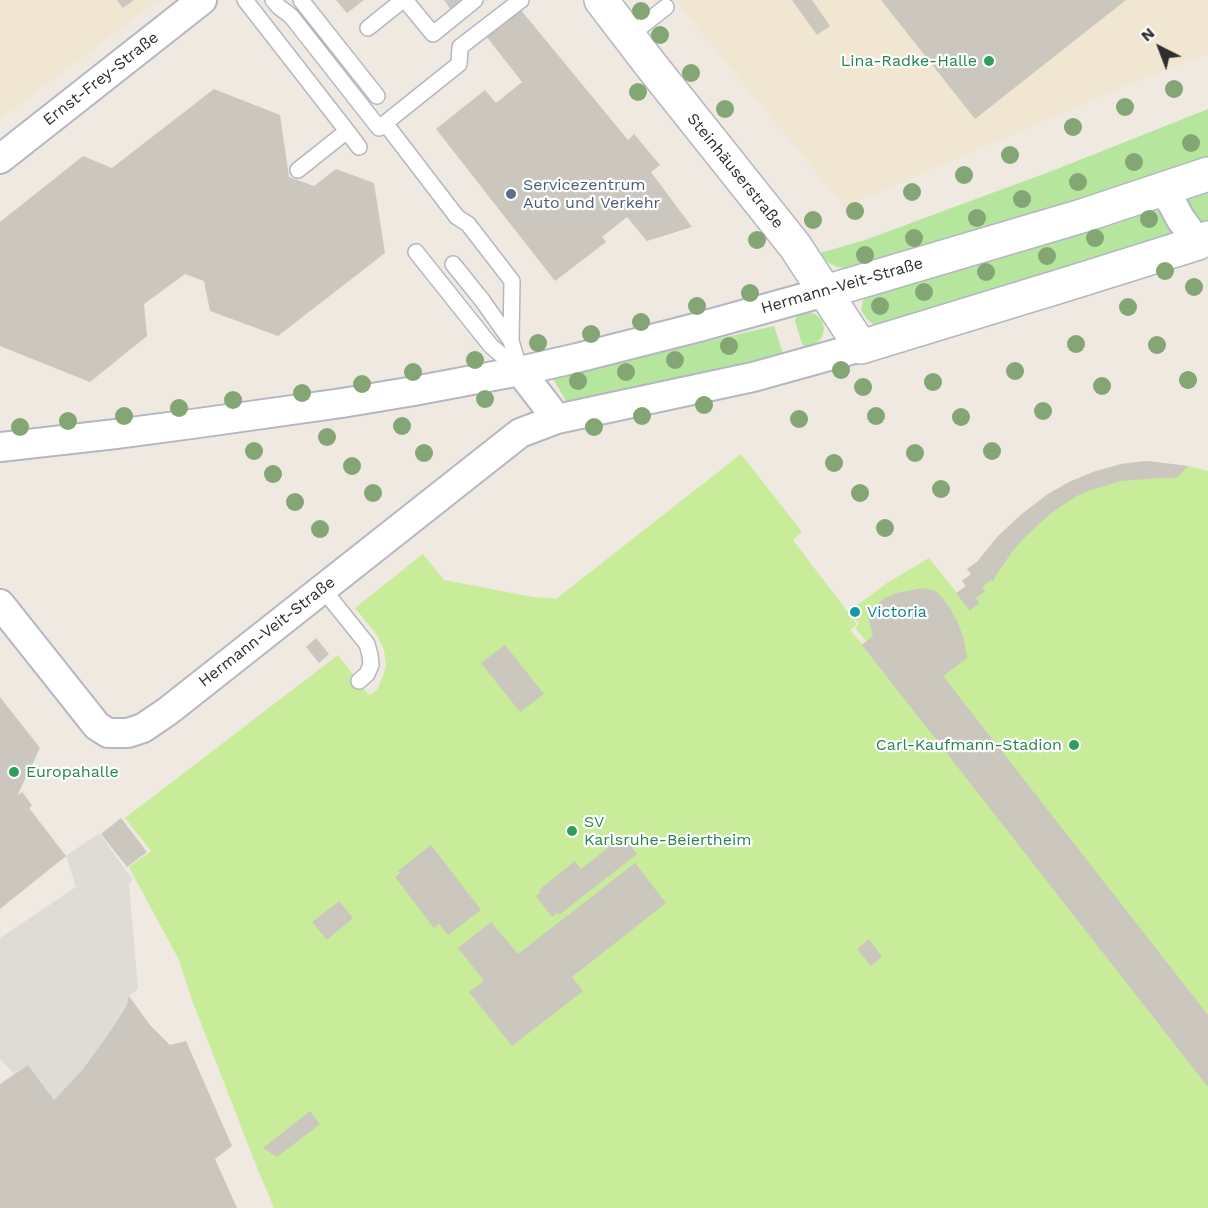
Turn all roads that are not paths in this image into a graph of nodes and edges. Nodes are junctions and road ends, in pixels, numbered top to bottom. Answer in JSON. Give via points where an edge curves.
{"nodes":[{"id":1,"x":202,"y":0,"type":"edge"},
{"id":2,"x":245,"y":0,"type":"edge"},
{"id":3,"x":273,"y":0,"type":"edge"},
{"id":4,"x":301,"y":0,"type":"edge"},
{"id":5,"x":404,"y":0,"type":"edge"},
{"id":6,"x":475,"y":0,"type":"edge"},
{"id":7,"x":521,"y":0,"type":"edge"},
{"id":8,"x":601,"y":0,"type":"edge"},
{"id":9,"x":666,"y":6,"type":"dead end"},
{"id":10,"x":368,"y":28,"type":"dead end"},
{"id":11,"x":628,"y":36,"type":"junction"},
{"id":12,"x":377,"y":96,"type":"dead end"},
{"id":13,"x":385,"y":123,"type":"junction"},
{"id":14,"x":347,"y":131,"type":"junction"},
{"id":15,"x":359,"y":147,"type":"dead end"},
{"id":16,"x":0,"y":159,"type":"edge"},
{"id":17,"x":298,"y":170,"type":"dead end"},
{"id":18,"x":1208,"y":174,"type":"edge"},
{"id":19,"x":1162,"y":190,"type":"junction"},
{"id":20,"x":1203,"y":240,"type":"edge"},
{"id":21,"x":416,"y":252,"type":"dead end"},
{"id":22,"x":453,"y":264,"type":"dead end"},
{"id":23,"x":825,"y":292,"type":"junction"},
{"id":24,"x":511,"y":341,"type":"junction"},
{"id":25,"x":861,"y":347,"type":"junction"},
{"id":26,"x":520,"y":371,"type":"junction"},
{"id":27,"x":558,"y":419,"type":"junction"},
{"id":28,"x":0,"y":447,"type":"edge"},
{"id":29,"x":322,"y":588,"type":"junction"},
{"id":30,"x":0,"y":604,"type":"edge"},
{"id":31,"x":359,"y":681,"type":"dead end"}],
"edges":[{"from":1,"to":16,"type":"street","name":"Ernst-Frey-Straße"},
{"from":2,"to":14,"type":"lane"},
{"from":3,"to":13,"type":"lane","via":[[291,16],[379,128]]},
{"from":4,"to":12,"type":"lane"},
{"from":5,"to":6,"type":"lane","via":[[433,34]]},
{"from":5,"to":10,"type":"lane"},
{"from":7,"to":13,"type":"lane","via":[[460,47],[459,64]]},
{"from":8,"to":11,"type":"street","name":"Steinhäuserstraße"},
{"from":9,"to":11,"type":"lane"},
{"from":11,"to":23,"type":"street","name":"Steinhäuserstraße","via":[[795,246]]},
{"from":13,"to":24,"type":"lane","via":[[512,281]]},
{"from":14,"to":15,"type":"lane"},
{"from":14,"to":17,"type":"lane"},
{"from":18,"to":19,"type":"street","name":"Hermann-Veit-Straße"},
{"from":19,"to":20,"type":"street","name":"Hermann-Veit-Straße","via":[[1180,218]]},
{"from":19,"to":23,"type":"street","name":"Hermann-Veit-Straße"},
{"from":20,"to":25,"type":"street","name":"Hermann-Veit-Straße"},
{"from":21,"to":26,"type":"lane","via":[[491,346]]},
{"from":22,"to":24,"type":"lane"},
{"from":23,"to":25,"type":"street","name":"Steinhäuserstraße"},
{"from":23,"to":26,"type":"street","name":"Hermann-Veit-Straße"},
{"from":24,"to":26,"type":"lane"},
{"from":25,"to":27,"type":"street","name":"Hermann-Veit-Straße","via":[[753,377]]},
{"from":26,"to":27,"type":"street"},
{"from":26,"to":28,"type":"street","name":"Hermann-Veit-Straße","via":[[342,403]]},
{"from":27,"to":29,"type":"street","name":"Hermann-Veit-Straße","via":[[520,433]]},
{"from":29,"to":30,"type":"street","name":"Hermann-Veit-Straße","via":[[168,711],[128,733],[108,733],[97,726]]},
{"from":29,"to":31,"type":"lane","via":[[366,644],[371,665]]}]}
